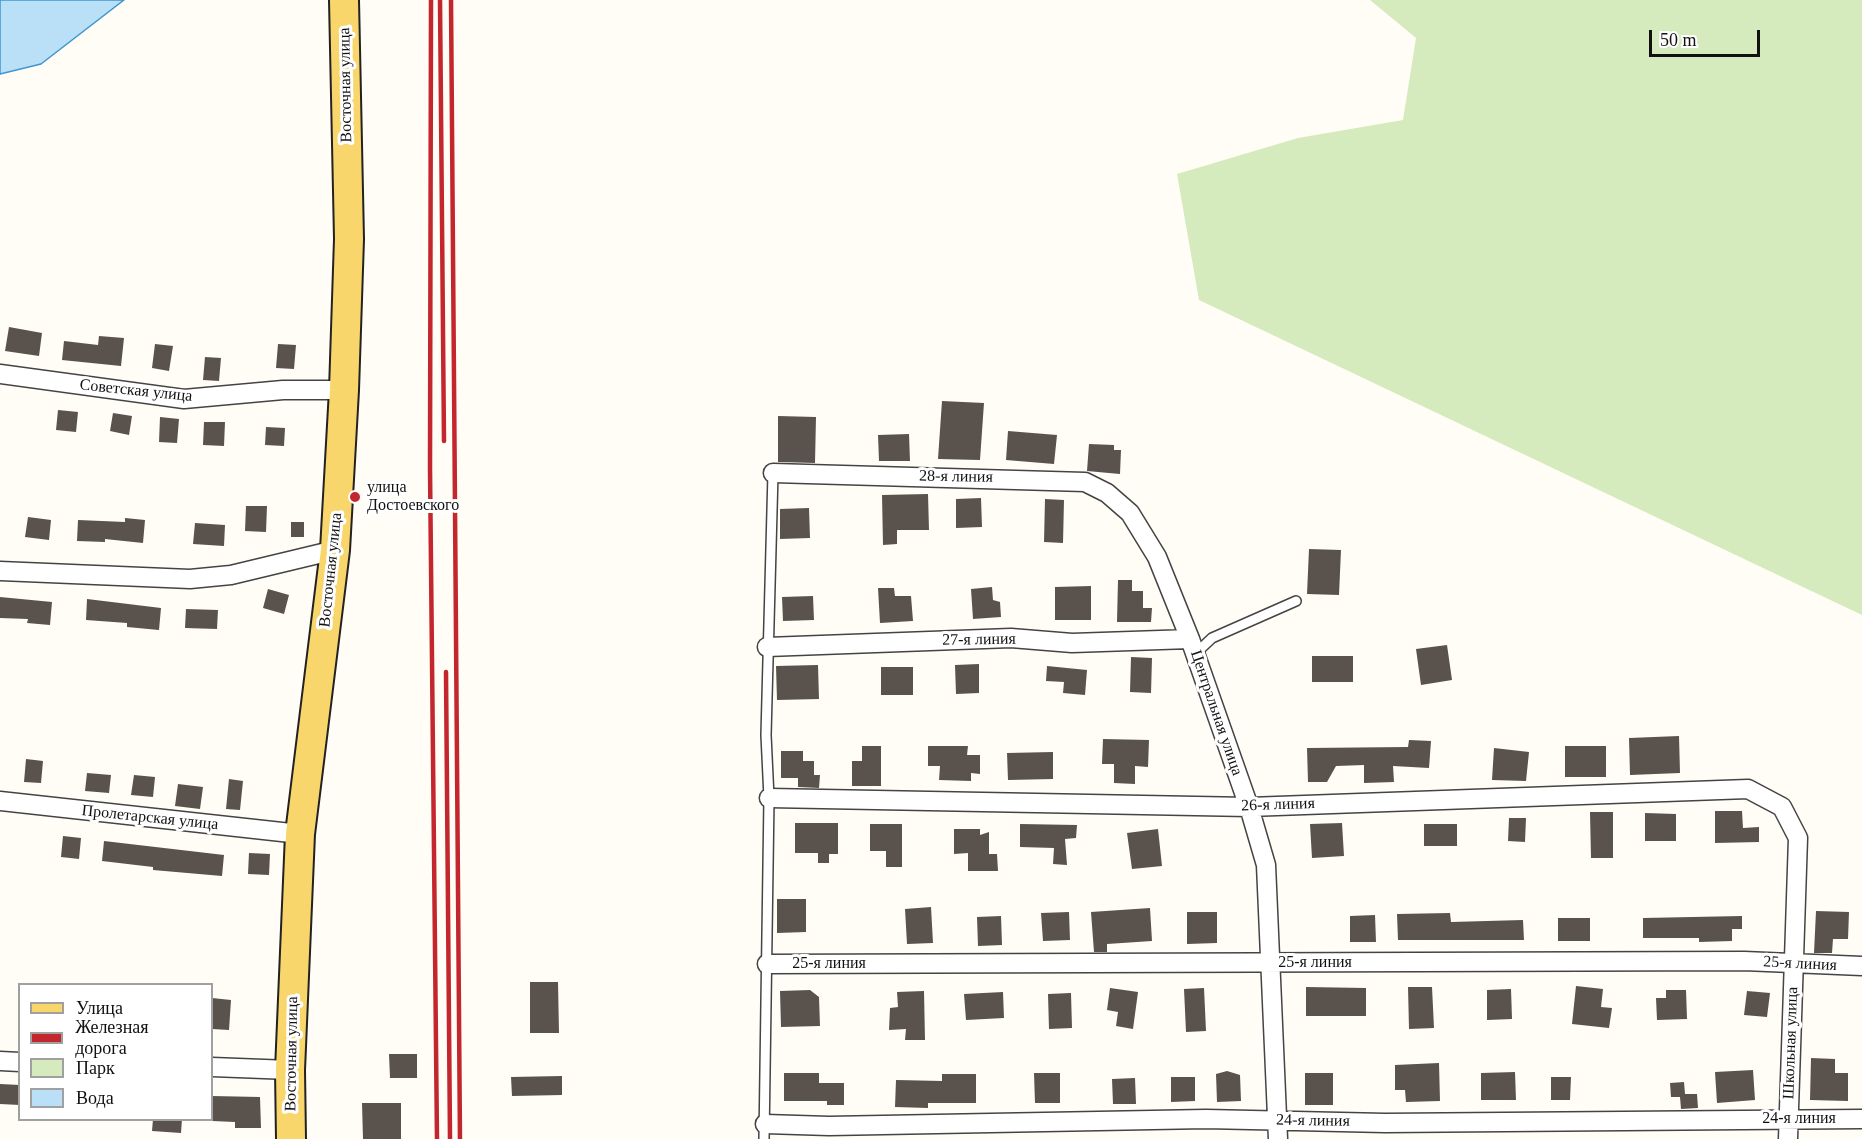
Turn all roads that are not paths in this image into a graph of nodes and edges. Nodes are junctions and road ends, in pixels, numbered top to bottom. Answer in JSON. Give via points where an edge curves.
{"nodes":[{"id":1,"x":344,"y":0,"type":"edge"},
{"id":2,"x":0,"y":374,"type":"edge"},
{"id":3,"x":344,"y":390,"type":"junction"},
{"id":4,"x":772,"y":473,"type":"joint"},
{"id":5,"x":1130,"y":513,"type":"joint"},
{"id":6,"x":335,"y":550,"type":"junction"},
{"id":7,"x":0,"y":571,"type":"edge"},
{"id":8,"x":1296,"y":601,"type":"dead end"},
{"id":9,"x":1193,"y":646,"type":"junction"},
{"id":10,"x":767,"y":647,"type":"junction"},
{"id":11,"x":769,"y":798,"type":"junction"},
{"id":12,"x":0,"y":801,"type":"edge"},
{"id":13,"x":1249,"y":807,"type":"junction"},
{"id":14,"x":1782,"y":807,"type":"joint"},
{"id":15,"x":300,"y":834,"type":"junction"},
{"id":16,"x":1269,"y":963,"type":"junction"},
{"id":17,"x":767,"y":964,"type":"junction"},
{"id":18,"x":1793,"y":965,"type":"junction"},
{"id":19,"x":1862,"y":966,"type":"edge"},
{"id":20,"x":0,"y":1061,"type":"edge"},
{"id":21,"x":18,"y":1062,"type":"edge"},
{"id":22,"x":213,"y":1067,"type":"edge"},
{"id":23,"x":290,"y":1070,"type":"junction"},
{"id":24,"x":1788,"y":1119,"type":"junction"},
{"id":25,"x":1862,"y":1119,"type":"edge"},
{"id":26,"x":1278,"y":1130,"type":"edge"},
{"id":27,"x":764,"y":1131,"type":"edge"},
{"id":28,"x":291,"y":1139,"type":"edge"},
{"id":29,"x":1788,"y":1139,"type":"edge"}],
"edges":[{"from":1,"to":3,"type":"main road","name":"Восточная улица","via":[[349,239]]},
{"from":2,"to":3,"type":"street","name":"Советская улица","via":[[183,399],[283,390]]},
{"from":3,"to":6,"type":"main road","name":"Восточная улица"},
{"from":4,"to":5,"type":"street","name":"28-я линия","via":[[1085,482],[1107,493]]},
{"from":4,"to":10,"type":"lane"},
{"from":5,"to":9,"type":"street","name":"Центральная улица","via":[[1157,556]]},
{"from":6,"to":7,"type":"street","via":[[231,575],[190,579]]},
{"from":6,"to":15,"type":"main road","name":"Восточная улица"},
{"from":8,"to":9,"type":"lane"},
{"from":9,"to":10,"type":"street","name":"27-я линия","via":[[1011,638]]},
{"from":9,"to":13,"type":"street","name":"Центральная улица"},
{"from":10,"to":11,"type":"lane"},
{"from":11,"to":13,"type":"street","name":"26-я линия"},
{"from":11,"to":17,"type":"lane"},
{"from":12,"to":15,"type":"street","name":"Пролетарская улица"},
{"from":13,"to":14,"type":"street","name":"26-я линия","via":[[1748,789]]},
{"from":13,"to":16,"type":"street","name":"Центральная улица","via":[[1266,865]]},
{"from":14,"to":18,"type":"street","name":"Школьная улица","via":[[1798,838]]},
{"from":15,"to":23,"type":"main road","name":"Восточная улица"},
{"from":16,"to":17,"type":"street","name":"25-я линия"},
{"from":16,"to":18,"type":"street","name":"25-я линия","via":[[1744,961]]},
{"from":16,"to":26,"type":"street","name":"Центральная улица"},
{"from":17,"to":27,"type":"lane"},
{"from":18,"to":19,"type":"street","name":"25-я линия"},
{"from":18,"to":24,"type":"street","name":"Школьная улица"},
{"from":20,"to":21,"type":"street"},
{"from":22,"to":23,"type":"street"},
{"from":23,"to":28,"type":"main road","name":"Восточная улица"},
{"from":24,"to":25,"type":"street","name":"24-я линия"},
{"from":24,"to":26,"type":"street","name":"24-я линия"},
{"from":24,"to":29,"type":"street","name":"Школьная улица"},
{"from":26,"to":27,"type":"street","name":"24-я линия","via":[[1206,1119],[829,1126]]}]}
